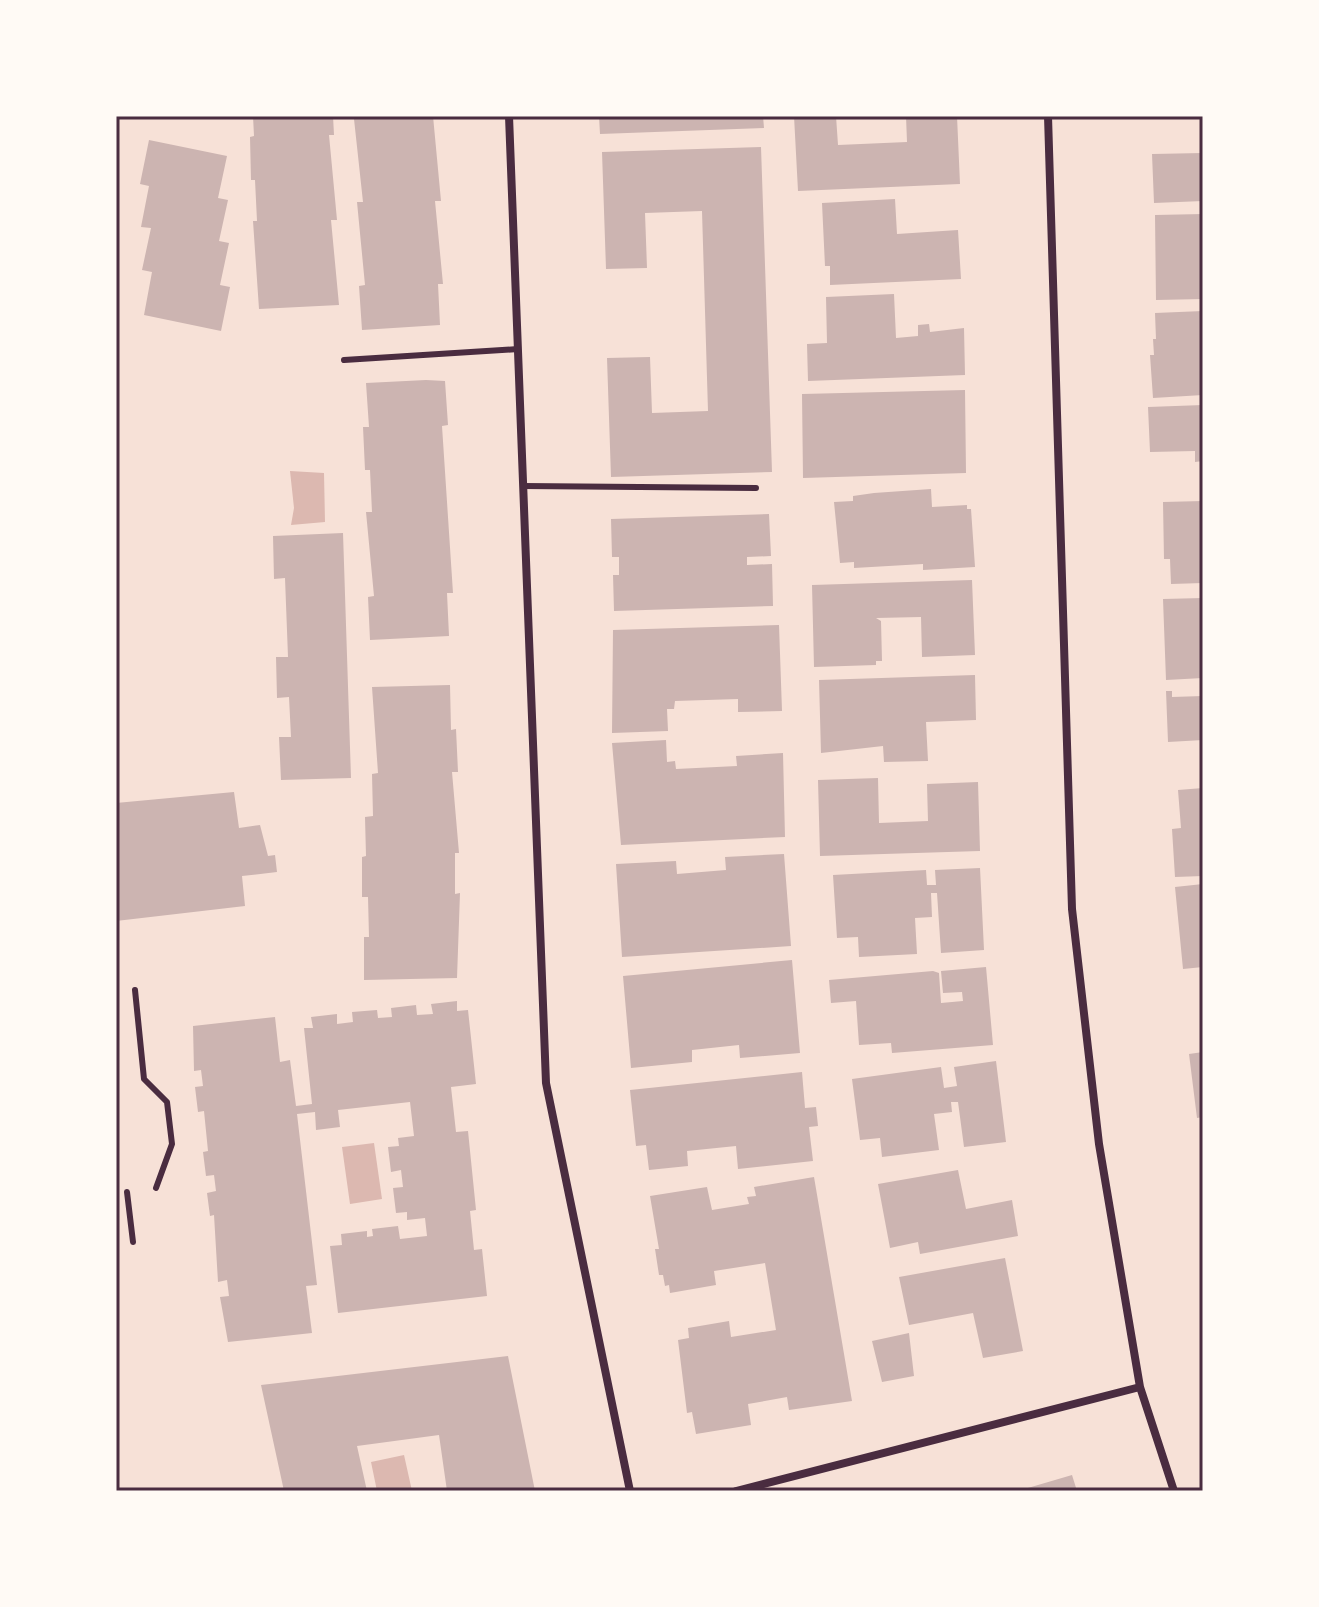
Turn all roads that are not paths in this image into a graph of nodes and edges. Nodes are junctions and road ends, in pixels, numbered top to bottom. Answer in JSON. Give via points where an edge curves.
{"nodes":[{"id":1,"x":509,"y":116,"type":"edge"},
{"id":2,"x":1048,"y":116,"type":"edge"},
{"id":3,"x":518,"y":349,"type":"junction"},
{"id":4,"x":344,"y":360,"type":"dead end"},
{"id":5,"x":523,"y":486,"type":"junction"},
{"id":6,"x":756,"y":488,"type":"dead end"},
{"id":7,"x":135,"y":990,"type":"dead end"},
{"id":8,"x":156,"y":1188,"type":"dead end"},
{"id":9,"x":127,"y":1192,"type":"dead end"},
{"id":10,"x":133,"y":1242,"type":"dead end"},
{"id":11,"x":1140,"y":1387,"type":"junction"},
{"id":12,"x":630,"y":1491,"type":"edge"},
{"id":13,"x":736,"y":1491,"type":"edge"},
{"id":14,"x":1174,"y":1491,"type":"edge"}],
"edges":[{"from":1,"to":3,"type":"street"},
{"from":2,"to":11,"type":"street","via":[[1072,909],[1099,1144]]},
{"from":3,"to":4,"type":"lane"},
{"from":3,"to":5,"type":"street"},
{"from":5,"to":6,"type":"lane"},
{"from":5,"to":12,"type":"street","via":[[546,1083]]},
{"from":7,"to":8,"type":"lane","via":[[144,1079],[167,1102],[172,1144]]},
{"from":9,"to":10,"type":"lane"},
{"from":11,"to":13,"type":"street"},
{"from":11,"to":14,"type":"street"}]}
